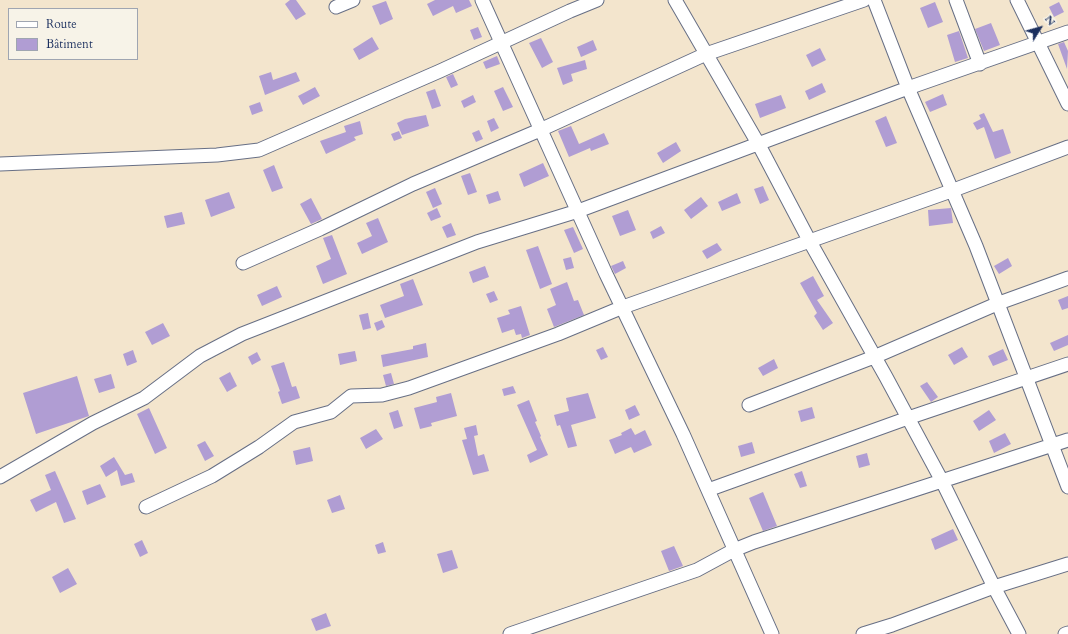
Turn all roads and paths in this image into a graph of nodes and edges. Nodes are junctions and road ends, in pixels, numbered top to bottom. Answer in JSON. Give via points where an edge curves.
{"nodes":[{"id":1,"x":353,"y":0,"type":"edge"},
{"id":2,"x":482,"y":0,"type":"edge"},
{"id":3,"x":597,"y":0,"type":"edge"},
{"id":4,"x":675,"y":0,"type":"edge"},
{"id":5,"x":864,"y":0,"type":"edge"},
{"id":6,"x":874,"y":0,"type":"edge"},
{"id":7,"x":956,"y":0,"type":"edge"},
{"id":8,"x":1017,"y":0,"type":"edge"},
{"id":9,"x":336,"y":7,"type":"dead end"},
{"id":10,"x":1068,"y":32,"type":"edge"},
{"id":11,"x":500,"y":42,"type":"junction"},
{"id":12,"x":1038,"y":42,"type":"junction"},
{"id":13,"x":706,"y":54,"type":"junction"},
{"id":14,"x":980,"y":64,"type":"junction"},
{"id":15,"x":908,"y":88,"type":"junction"},
{"id":16,"x":1068,"y":104,"type":"edge"},
{"id":17,"x":540,"y":130,"type":"junction"},
{"id":18,"x":759,"y":144,"type":"junction"},
{"id":19,"x":1068,"y":147,"type":"edge"},
{"id":20,"x":0,"y":164,"type":"edge"},
{"id":21,"x":951,"y":191,"type":"junction"},
{"id":22,"x":578,"y":211,"type":"junction"},
{"id":23,"x":809,"y":240,"type":"junction"},
{"id":24,"x":243,"y":263,"type":"dead end"},
{"id":25,"x":1068,"y":278,"type":"edge"},
{"id":26,"x":999,"y":303,"type":"junction"},
{"id":27,"x":623,"y":307,"type":"junction"},
{"id":28,"x":874,"y":357,"type":"junction"},
{"id":29,"x":1068,"y":364,"type":"edge"},
{"id":30,"x":1027,"y":378,"type":"junction"},
{"id":31,"x":749,"y":405,"type":"dead end"},
{"id":32,"x":908,"y":418,"type":"junction"},
{"id":33,"x":1068,"y":440,"type":"edge"},
{"id":34,"x":1053,"y":445,"type":"junction"},
{"id":35,"x":0,"y":477,"type":"edge"},
{"id":36,"x":942,"y":481,"type":"junction"},
{"id":37,"x":1068,"y":487,"type":"edge"},
{"id":38,"x":708,"y":490,"type":"junction"},
{"id":39,"x":146,"y":507,"type":"dead end"},
{"id":40,"x":734,"y":550,"type":"junction"},
{"id":41,"x":1068,"y":564,"type":"edge"},
{"id":42,"x":994,"y":587,"type":"junction"},
{"id":43,"x":1068,"y":633,"type":"edge"},
{"id":44,"x":510,"y":634,"type":"edge"},
{"id":45,"x":772,"y":634,"type":"edge"},
{"id":46,"x":863,"y":634,"type":"edge"},
{"id":47,"x":1019,"y":634,"type":"edge"},
{"id":48,"x":1065,"y":634,"type":"edge"}],
"edges":[{"from":1,"to":9,"type":"street"},
{"from":2,"to":11,"type":"street"},
{"from":3,"to":11,"type":"street"},
{"from":4,"to":13,"type":"street"},
{"from":5,"to":13,"type":"street"},
{"from":6,"to":15,"type":"street"},
{"from":7,"to":14,"type":"street"},
{"from":8,"to":12,"type":"street"},
{"from":10,"to":12,"type":"street"},
{"from":11,"to":17,"type":"street"},
{"from":11,"to":20,"type":"street","via":[[259,150],[217,155]]},
{"from":12,"to":14,"type":"street"},
{"from":12,"to":16,"type":"street"},
{"from":13,"to":17,"type":"street"},
{"from":13,"to":18,"type":"street"},
{"from":14,"to":15,"type":"street"},
{"from":15,"to":18,"type":"street"},
{"from":15,"to":21,"type":"street"},
{"from":17,"to":22,"type":"street"},
{"from":17,"to":24,"type":"street","via":[[413,184]]},
{"from":18,"to":22,"type":"street"},
{"from":18,"to":23,"type":"street"},
{"from":19,"to":21,"type":"street"},
{"from":21,"to":23,"type":"street"},
{"from":21,"to":26,"type":"street"},
{"from":22,"to":27,"type":"street"},
{"from":22,"to":35,"type":"street","via":[[477,242],[242,334],[200,356],[144,398],[93,423]]},
{"from":23,"to":27,"type":"street"},
{"from":23,"to":28,"type":"street"},
{"from":25,"to":26,"type":"street"},
{"from":26,"to":28,"type":"street"},
{"from":26,"to":30,"type":"street"},
{"from":27,"to":38,"type":"street"},
{"from":27,"to":39,"type":"street","via":[[558,334],[409,388],[382,395],[351,396],[331,412],[294,422],[212,476]]},
{"from":28,"to":31,"type":"street"},
{"from":28,"to":32,"type":"street"},
{"from":29,"to":30,"type":"street"},
{"from":30,"to":32,"type":"street"},
{"from":30,"to":34,"type":"street"},
{"from":32,"to":36,"type":"street"},
{"from":32,"to":38,"type":"street"},
{"from":33,"to":34,"type":"street"},
{"from":34,"to":36,"type":"street"},
{"from":34,"to":37,"type":"street"},
{"from":36,"to":40,"type":"street"},
{"from":36,"to":42,"type":"street"},
{"from":38,"to":40,"type":"street"},
{"from":40,"to":44,"type":"street","via":[[697,570]]},
{"from":40,"to":45,"type":"street"},
{"from":41,"to":42,"type":"street"},
{"from":42,"to":46,"type":"street"},
{"from":42,"to":47,"type":"street"},
{"from":43,"to":48,"type":"street"}]}
